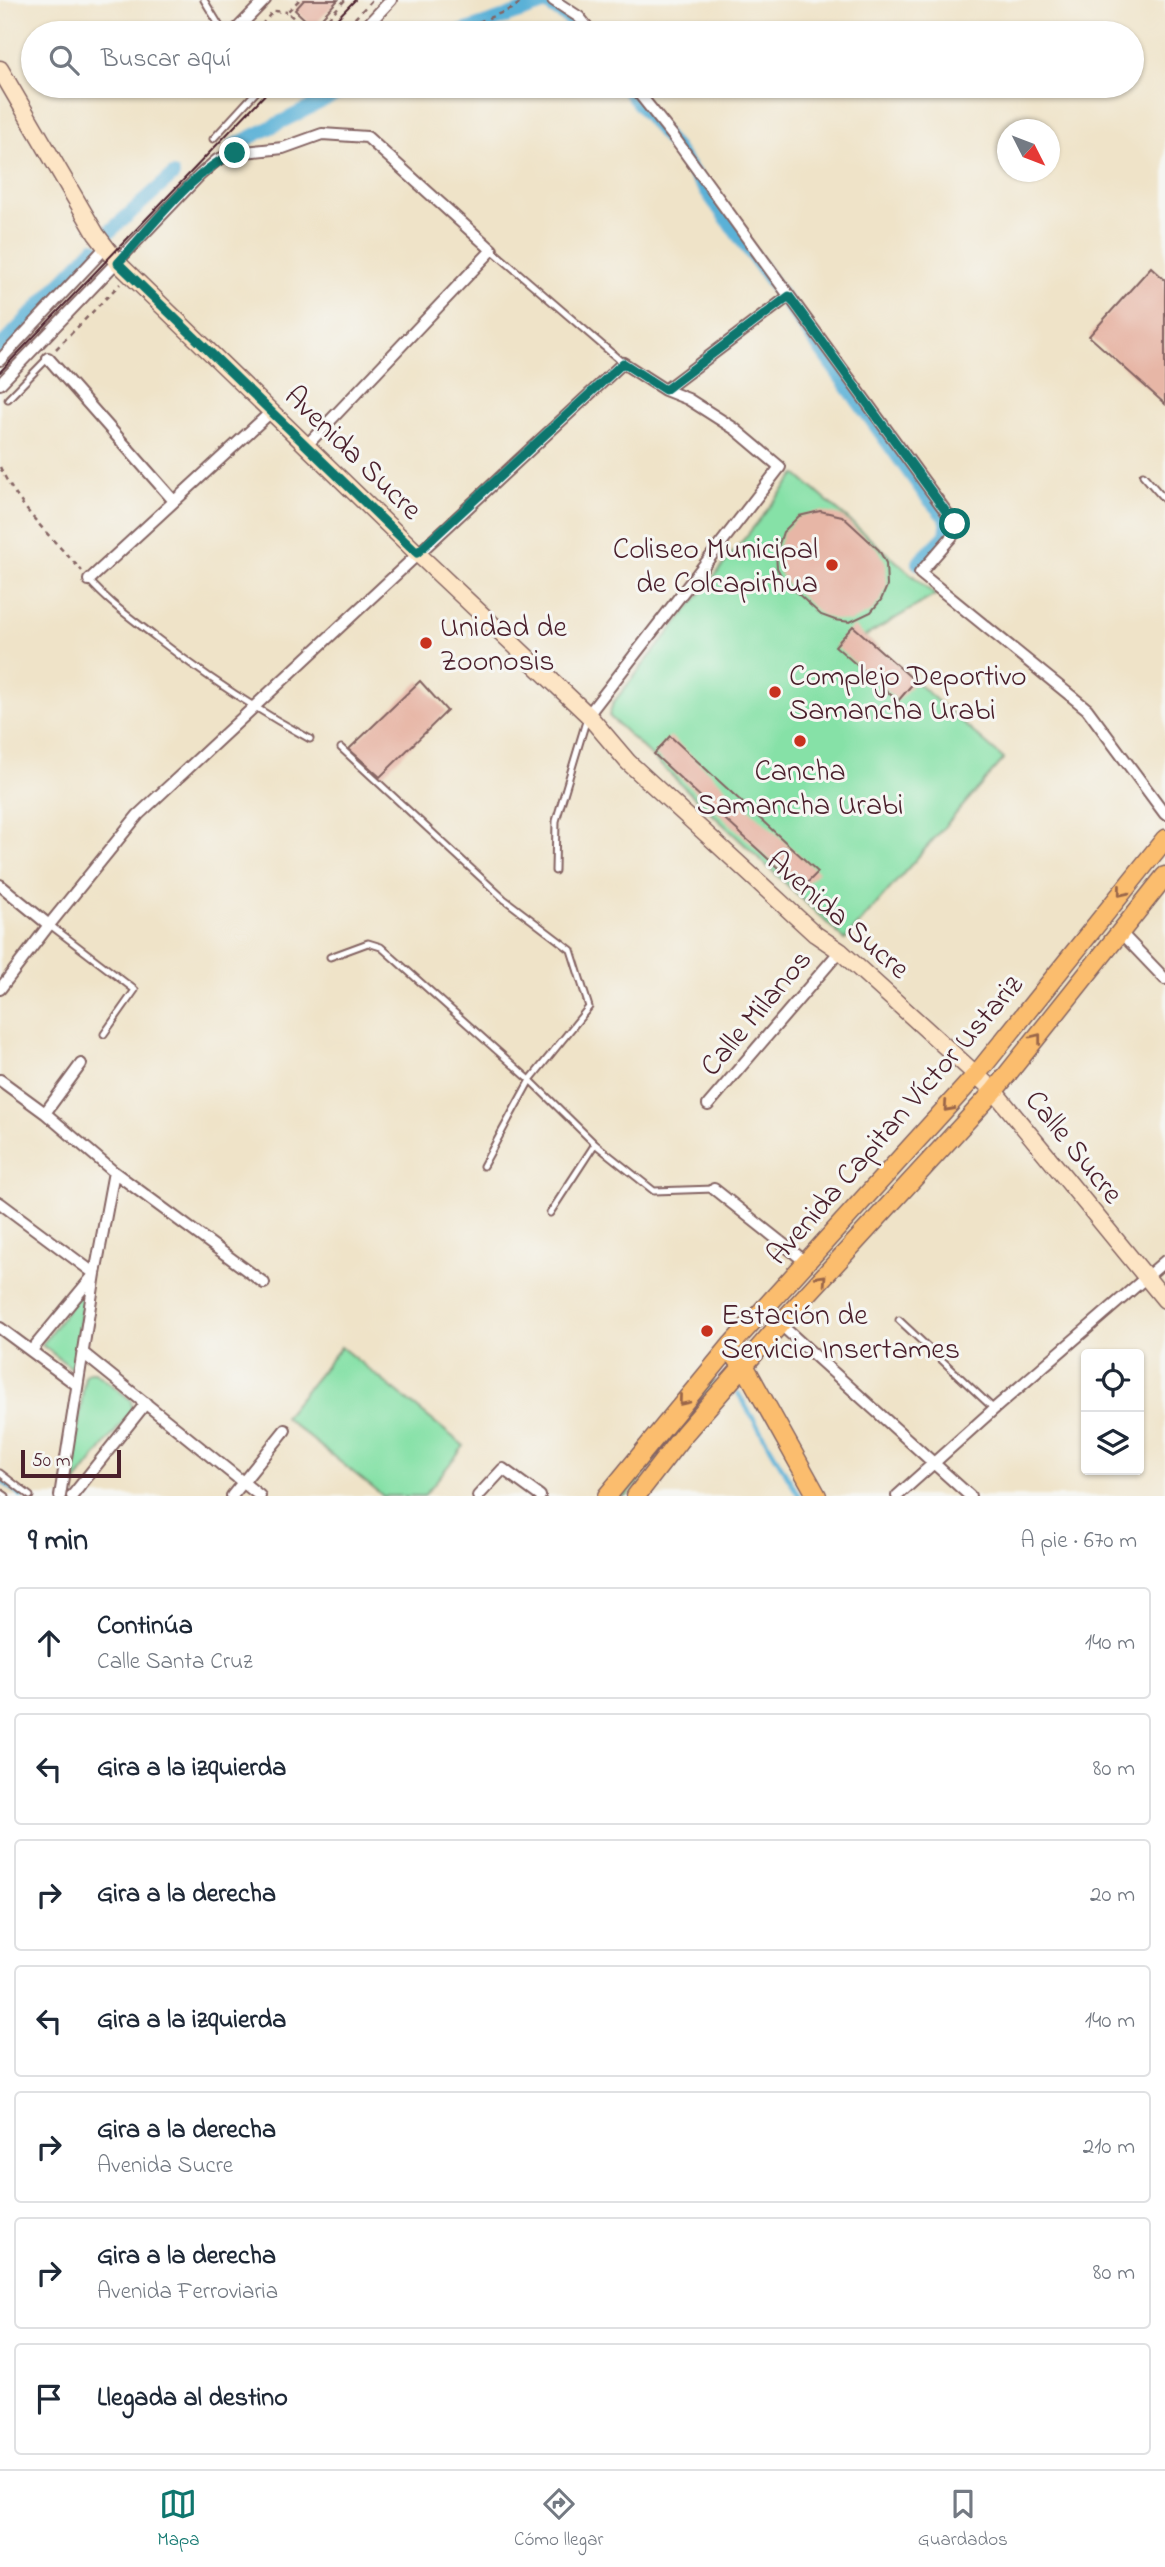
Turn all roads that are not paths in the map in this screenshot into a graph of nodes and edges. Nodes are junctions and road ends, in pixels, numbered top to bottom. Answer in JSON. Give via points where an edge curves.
{"nodes":[{"id":1,"x":204,"y":0,"type":"edge"},
{"id":2,"x":265,"y":0,"type":"edge"},
{"id":3,"x":391,"y":0,"type":"edge"},
{"id":4,"x":553,"y":0,"type":"edge"},
{"id":5,"x":217,"y":21,"type":"edge"},
{"id":6,"x":245,"y":21,"type":"edge"},
{"id":7,"x":371,"y":21,"type":"edge"},
{"id":8,"x":582,"y":21,"type":"edge"},
{"id":9,"x":0,"y":69,"type":"edge"},
{"id":10,"x":250,"y":98,"type":"edge"},
{"id":11,"x":643,"y":98,"type":"edge"},
{"id":12,"x":212,"y":139,"type":"dead end"},
{"id":13,"x":106,"y":247,"type":"junction"},
{"id":14,"x":492,"y":250,"type":"junction"},
{"id":15,"x":124,"y":268,"type":"junction"},
{"id":16,"x":789,"y":296,"type":"junction"},
{"id":17,"x":48,"y":358,"type":"joint"},
{"id":18,"x":0,"y":360,"type":"edge"},
{"id":19,"x":623,"y":363,"type":"junction"},
{"id":20,"x":0,"y":384,"type":"edge"},
{"id":21,"x":665,"y":390,"type":"junction"},
{"id":22,"x":8,"y":399,"type":"dead end"},
{"id":23,"x":272,"y":411,"type":"junction"},
{"id":24,"x":307,"y":445,"type":"junction"},
{"id":25,"x":1143,"y":475,"type":"dead end"},
{"id":26,"x":1165,"y":500,"type":"edge"},
{"id":27,"x":174,"y":501,"type":"junction"},
{"id":28,"x":417,"y":553,"type":"junction"},
{"id":29,"x":89,"y":580,"type":"joint"},
{"id":30,"x":254,"y":708,"type":"junction"},
{"id":31,"x":588,"y":715,"type":"junction"},
{"id":32,"x":310,"y":739,"type":"dead end"},
{"id":33,"x":341,"y":748,"type":"dead end"},
{"id":34,"x":1165,"y":814,"type":"edge"},
{"id":35,"x":1165,"y":839,"type":"edge"},
{"id":36,"x":555,"y":871,"type":"dead end"},
{"id":37,"x":1165,"y":876,"type":"edge"},
{"id":38,"x":0,"y":885,"type":"edge"},
{"id":39,"x":49,"y":925,"type":"junction"},
{"id":40,"x":1120,"y":932,"type":"junction"},
{"id":41,"x":840,"y":951,"type":"junction"},
{"id":42,"x":330,"y":957,"type":"dead end"},
{"id":43,"x":1165,"y":979,"type":"edge"},
{"id":44,"x":0,"y":989,"type":"edge"},
{"id":45,"x":104,"y":1034,"type":"dead end"},
{"id":46,"x":81,"y":1064,"type":"dead end"},
{"id":47,"x":976,"y":1075,"type":"junction"},
{"id":48,"x":0,"y":1080,"type":"edge"},
{"id":49,"x":530,"y":1080,"type":"junction"},
{"id":50,"x":995,"y":1091,"type":"junction"},
{"id":51,"x":708,"y":1105,"type":"dead end"},
{"id":52,"x":45,"y":1113,"type":"junction"},
{"id":53,"x":595,"y":1144,"type":"junction"},
{"id":54,"x":483,"y":1166,"type":"dead end"},
{"id":55,"x":114,"y":1172,"type":"junction"},
{"id":56,"x":714,"y":1189,"type":"joint"},
{"id":57,"x":0,"y":1203,"type":"edge"},
{"id":58,"x":550,"y":1213,"type":"dead end"},
{"id":59,"x":1165,"y":1261,"type":"edge"},
{"id":60,"x":807,"y":1264,"type":"junction"},
{"id":61,"x":95,"y":1274,"type":"junction"},
{"id":62,"x":1146,"y":1277,"type":"junction"},
{"id":63,"x":264,"y":1283,"type":"dead end"},
{"id":64,"x":1165,"y":1300,"type":"edge"},
{"id":65,"x":899,"y":1320,"type":"dead end"},
{"id":66,"x":780,"y":1324,"type":"junction"},
{"id":67,"x":0,"y":1328,"type":"edge"},
{"id":68,"x":727,"y":1349,"type":"junction"},
{"id":69,"x":31,"y":1352,"type":"junction"},
{"id":70,"x":83,"y":1353,"type":"junction"},
{"id":71,"x":745,"y":1367,"type":"junction"},
{"id":72,"x":77,"y":1385,"type":"junction"},
{"id":73,"x":146,"y":1403,"type":"junction"},
{"id":74,"x":994,"y":1409,"type":"junction"},
{"id":75,"x":285,"y":1430,"type":"dead end"},
{"id":76,"x":932,"y":1464,"type":"junction"},
{"id":77,"x":0,"y":1473,"type":"edge"},
{"id":78,"x":243,"y":1482,"type":"junction"},
{"id":79,"x":0,"y":1492,"type":"edge"},
{"id":80,"x":6,"y":1496,"type":"edge"},
{"id":81,"x":30,"y":1496,"type":"edge"},
{"id":82,"x":60,"y":1496,"type":"edge"},
{"id":83,"x":72,"y":1496,"type":"edge"},
{"id":84,"x":232,"y":1496,"type":"edge"},
{"id":85,"x":260,"y":1496,"type":"edge"},
{"id":86,"x":478,"y":1496,"type":"edge"},
{"id":87,"x":540,"y":1496,"type":"edge"},
{"id":88,"x":607,"y":1496,"type":"edge"},
{"id":89,"x":636,"y":1496,"type":"edge"},
{"id":90,"x":817,"y":1496,"type":"edge"},
{"id":91,"x":897,"y":1496,"type":"edge"},
{"id":92,"x":970,"y":1496,"type":"edge"}],
"edges":[{"from":1,"to":5,"type":"lane"},
{"from":2,"to":6,"type":"street"},
{"from":3,"to":7,"type":"street"},
{"from":4,"to":8,"type":"street"},
{"from":9,"to":13,"type":"street","name":"Avenida Sucre"},
{"from":10,"to":12,"type":"lane"},
{"from":11,"to":16,"type":"street"},
{"from":13,"to":15,"type":"street","name":"Avenida Sucre"},
{"from":13,"to":18,"type":"street"},
{"from":14,"to":15,"type":"street","via":[[367,137],[322,134],[283,148],[235,153],[217,160]]},
{"from":14,"to":19,"type":"lane"},
{"from":14,"to":24,"type":"street"},
{"from":15,"to":20,"type":"street"},
{"from":15,"to":23,"type":"street","name":"Avenida Sucre"},
{"from":16,"to":21,"type":"street"},
{"from":16,"to":34,"type":"street","via":[[955,524],[954,534],[920,573],[1087,709]]},
{"from":17,"to":22,"type":"lane"},
{"from":17,"to":27,"type":"street"},
{"from":19,"to":21,"type":"street"},
{"from":19,"to":28,"type":"street"},
{"from":21,"to":31,"type":"street","via":[[735,429],[780,467]]},
{"from":23,"to":24,"type":"street","name":"Avenida Sucre"},
{"from":23,"to":27,"type":"street"},
{"from":24,"to":28,"type":"street","name":"Avenida Sucre"},
{"from":25,"to":26,"type":"lane"},
{"from":27,"to":29,"type":"street"},
{"from":28,"to":30,"type":"street"},
{"from":28,"to":31,"type":"street","name":"Avenida Sucre"},
{"from":29,"to":30,"type":"lane","via":[[186,662]]},
{"from":30,"to":32,"type":"lane"},
{"from":30,"to":39,"type":"street","via":[[138,815]]},
{"from":31,"to":36,"type":"lane","via":[[556,821]]},
{"from":31,"to":41,"type":"street","name":"Avenida Sucre","via":[[628,762],[815,934]]},
{"from":33,"to":49,"type":"lane","via":[[503,900],[571,950],[589,1007]]},
{"from":35,"to":47,"type":"main road","name":"Avenida Capitan Víctor Ustariz","one_way":true},
{"from":37,"to":40,"type":"main road","name":"Avenida Capitan Víctor Ustariz"},
{"from":38,"to":39,"type":"street"},
{"from":39,"to":44,"type":"street"},
{"from":39,"to":45,"type":"lane","via":[[135,990]]},
{"from":40,"to":43,"type":"street"},
{"from":50,"to":40,"type":"main road","name":"Avenida Capitan Víctor Ustariz","one_way":true},
{"from":41,"to":47,"type":"street","name":"Avenida Sucre"},
{"from":41,"to":51,"type":"street","name":"Calle Milanos"},
{"from":42,"to":49,"type":"lane","via":[[368,943],[381,947]]},
{"from":46,"to":52,"type":"street"},
{"from":47,"to":50,"type":"street","name":"Avenida Sucre"},
{"from":47,"to":60,"type":"main road","name":"Avenida Capitan Víctor Ustariz","one_way":true},
{"from":48,"to":52,"type":"street"},
{"from":49,"to":53,"type":"lane"},
{"from":49,"to":54,"type":"lane"},
{"from":50,"to":62,"type":"street","name":"Calle Sucre"},
{"from":66,"to":50,"type":"main road","name":"Avenida Capitan Víctor Ustariz","one_way":true},
{"from":52,"to":55,"type":"street"},
{"from":53,"to":56,"type":"lane","via":[[654,1191]]},
{"from":53,"to":58,"type":"lane"},
{"from":55,"to":61,"type":"street"},
{"from":55,"to":63,"type":"street"},
{"from":56,"to":60,"type":"street"},
{"from":57,"to":61,"type":"street"},
{"from":59,"to":62,"type":"street"},
{"from":60,"to":68,"type":"main road","name":"Avenida Capitan Víctor Ustariz"},
{"from":61,"to":69,"type":"street"},
{"from":61,"to":70,"type":"street"},
{"from":62,"to":64,"type":"street","name":"Calle Sucre"},
{"from":62,"to":74,"type":"street"},
{"from":65,"to":74,"type":"lane"},
{"from":66,"to":71,"type":"main road","name":"Avenida Capitan Víctor Ustariz"},
{"from":66,"to":76,"type":"street"},
{"from":67,"to":69,"type":"street"},
{"from":68,"to":71,"type":"main road"},
{"from":68,"to":88,"type":"main road","name":"Avenida Capitan Víctor Ustariz","one_way":true},
{"from":69,"to":72,"type":"street"},
{"from":70,"to":72,"type":"street"},
{"from":70,"to":73,"type":"street"},
{"from":71,"to":89,"type":"main road","name":"Avenida Capitan Víctor Ustariz"},
{"from":71,"to":90,"type":"main road"},
{"from":72,"to":82,"type":"street"},
{"from":73,"to":78,"type":"street"},
{"from":73,"to":83,"type":"street"},
{"from":74,"to":76,"type":"street"},
{"from":75,"to":78,"type":"street"},
{"from":76,"to":91,"type":"street"},
{"from":76,"to":92,"type":"street"},
{"from":77,"to":81,"type":"lane"},
{"from":78,"to":84,"type":"street"},
{"from":78,"to":85,"type":"street"},
{"from":79,"to":80,"type":"lane"},
{"from":86,"to":87,"type":"street","via":[[503,1469]]}]}
